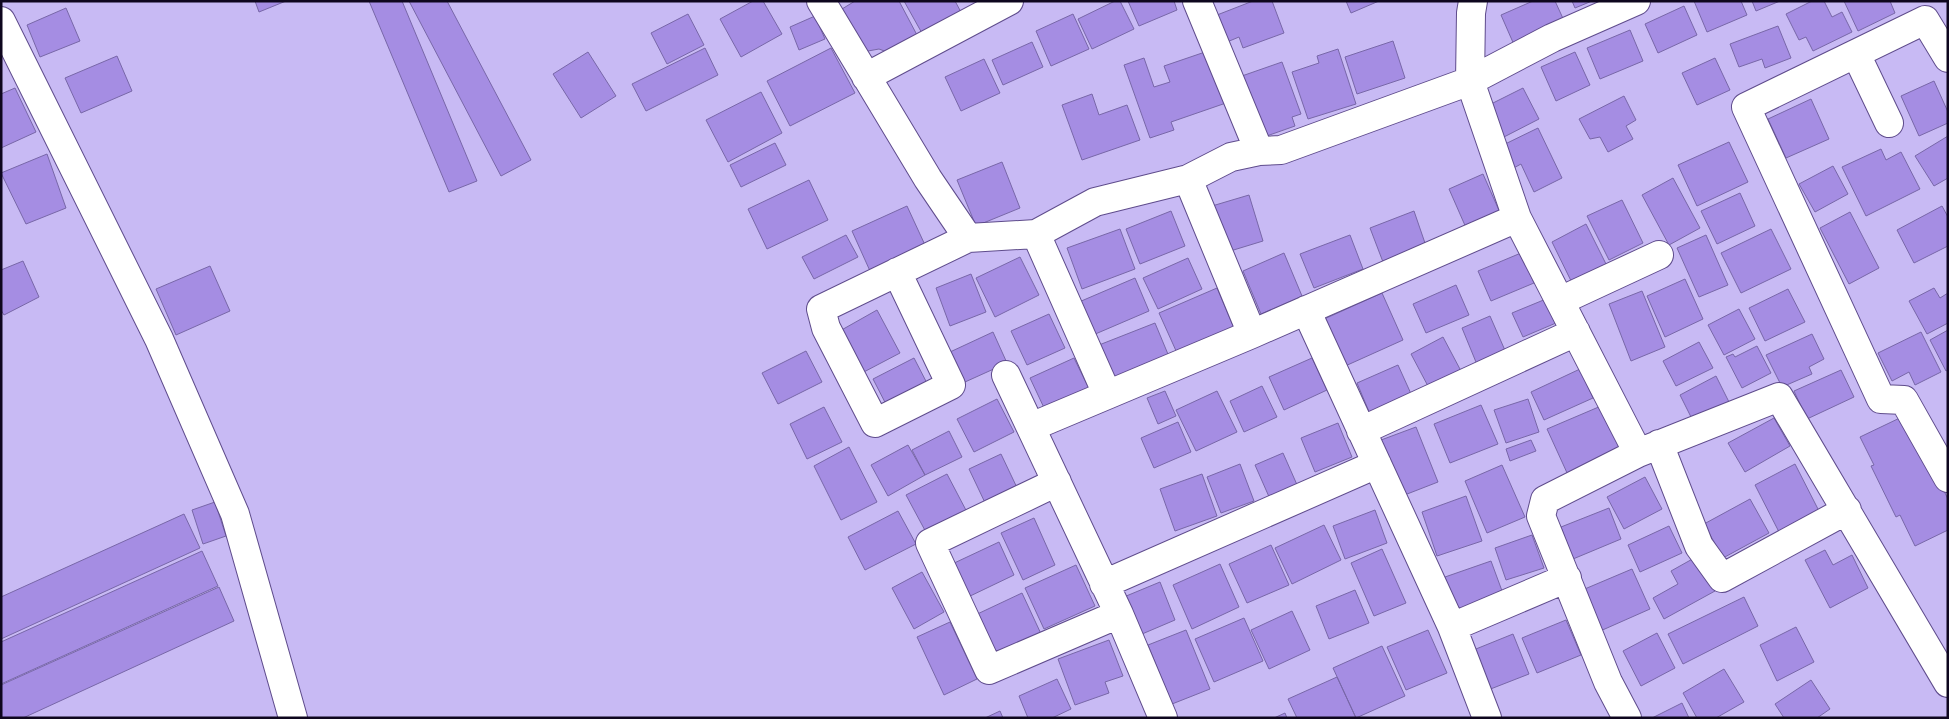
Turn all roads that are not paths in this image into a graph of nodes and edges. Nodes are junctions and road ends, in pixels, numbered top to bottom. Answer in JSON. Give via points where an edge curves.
{"nodes":[{"id":1,"x":821,"y":1,"type":"edge"},
{"id":2,"x":1009,"y":1,"type":"edge"},
{"id":3,"x":1197,"y":1,"type":"edge"},
{"id":4,"x":1473,"y":1,"type":"edge"},
{"id":5,"x":1636,"y":1,"type":"edge"},
{"id":6,"x":1920,"y":11,"type":"edge"},
{"id":7,"x":1,"y":21,"type":"edge"},
{"id":8,"x":1856,"y":54,"type":"junction"},
{"id":9,"x":1948,"y":58,"type":"edge"},
{"id":10,"x":866,"y":77,"type":"junction"},
{"id":11,"x":1470,"y":81,"type":"junction"},
{"id":12,"x":1889,"y":123,"type":"dead end"},
{"id":13,"x":1259,"y":151,"type":"junction"},
{"id":14,"x":1188,"y":179,"type":"junction"},
{"id":15,"x":1517,"y":218,"type":"junction"},
{"id":16,"x":1036,"y":234,"type":"junction"},
{"id":17,"x":968,"y":238,"type":"junction"},
{"id":18,"x":1659,"y":255,"type":"dead end"},
{"id":19,"x":897,"y":272,"type":"junction"},
{"id":20,"x":1560,"y":302,"type":"junction"},
{"id":21,"x":1306,"y":310,"type":"junction"},
{"id":22,"x":1576,"y":332,"type":"junction"},
{"id":23,"x":1252,"y":334,"type":"junction"},
{"id":24,"x":1006,"y":375,"type":"dead end"},
{"id":25,"x":1107,"y":394,"type":"junction"},
{"id":26,"x":1031,"y":427,"type":"junction"},
{"id":27,"x":1362,"y":431,"type":"junction"},
{"id":28,"x":1649,"y":449,"type":"junction"},
{"id":29,"x":1377,"y":464,"type":"junction"},
{"id":30,"x":1948,"y":478,"type":"edge"},
{"id":31,"x":1057,"y":482,"type":"junction"},
{"id":32,"x":1847,"y":510,"type":"junction"},
{"id":33,"x":1567,"y":578,"type":"junction"},
{"id":34,"x":1104,"y":584,"type":"junction"},
{"id":35,"x":1119,"y":614,"type":"junction"},
{"id":36,"x":1452,"y":627,"type":"junction"},
{"id":37,"x":1948,"y":683,"type":"edge"},
{"id":38,"x":293,"y":718,"type":"edge"},
{"id":39,"x":1163,"y":718,"type":"edge"},
{"id":40,"x":1488,"y":718,"type":"edge"},
{"id":41,"x":1627,"y":718,"type":"edge"}],
"edges":[{"from":1,"to":10,"type":"street"},
{"from":2,"to":10,"type":"street"},
{"from":3,"to":13,"type":"street"},
{"from":4,"to":11,"type":"street"},
{"from":5,"to":11,"type":"street","via":[[1552,38]]},
{"from":6,"to":8,"type":"street"},
{"from":6,"to":9,"type":"street"},
{"from":7,"to":38,"type":"street","via":[[159,339],[235,514]]},
{"from":8,"to":12,"type":"street"},
{"from":8,"to":30,"type":"street","via":[[1746,107],[1881,399],[1904,400]]},
{"from":10,"to":17,"type":"street"},
{"from":11,"to":13,"type":"street","via":[[1281,150]]},
{"from":11,"to":15,"type":"street"},
{"from":13,"to":14,"type":"street","via":[[1232,157]]},
{"from":14,"to":16,"type":"street","via":[[1095,202]]},
{"from":14,"to":23,"type":"street"},
{"from":15,"to":20,"type":"street"},
{"from":15,"to":21,"type":"street"},
{"from":16,"to":17,"type":"street"},
{"from":16,"to":25,"type":"street"},
{"from":17,"to":19,"type":"street"},
{"from":18,"to":20,"type":"street"},
{"from":19,"to":19,"type":"street","via":[[821,309],[826,328],[875,423],[952,385]]},
{"from":20,"to":22,"type":"street"},
{"from":21,"to":23,"type":"street"},
{"from":21,"to":27,"type":"street"},
{"from":22,"to":27,"type":"street"},
{"from":22,"to":28,"type":"street"},
{"from":23,"to":25,"type":"street"},
{"from":24,"to":26,"type":"street"},
{"from":25,"to":26,"type":"street"},
{"from":26,"to":31,"type":"street"},
{"from":27,"to":29,"type":"street"},
{"from":28,"to":32,"type":"street","via":[[1779,397]]},
{"from":28,"to":32,"type":"street","via":[[1699,546],[1722,578]]},
{"from":28,"to":33,"type":"street","via":[[1545,500],[1542,516]]},
{"from":29,"to":34,"type":"street"},
{"from":29,"to":36,"type":"street"},
{"from":31,"to":34,"type":"street"},
{"from":31,"to":35,"type":"street","via":[[930,543],[989,670]]},
{"from":32,"to":37,"type":"street"},
{"from":33,"to":36,"type":"street"},
{"from":33,"to":41,"type":"street","via":[[1608,682]]},
{"from":34,"to":35,"type":"street"},
{"from":35,"to":39,"type":"street"},
{"from":36,"to":40,"type":"street"}]}
